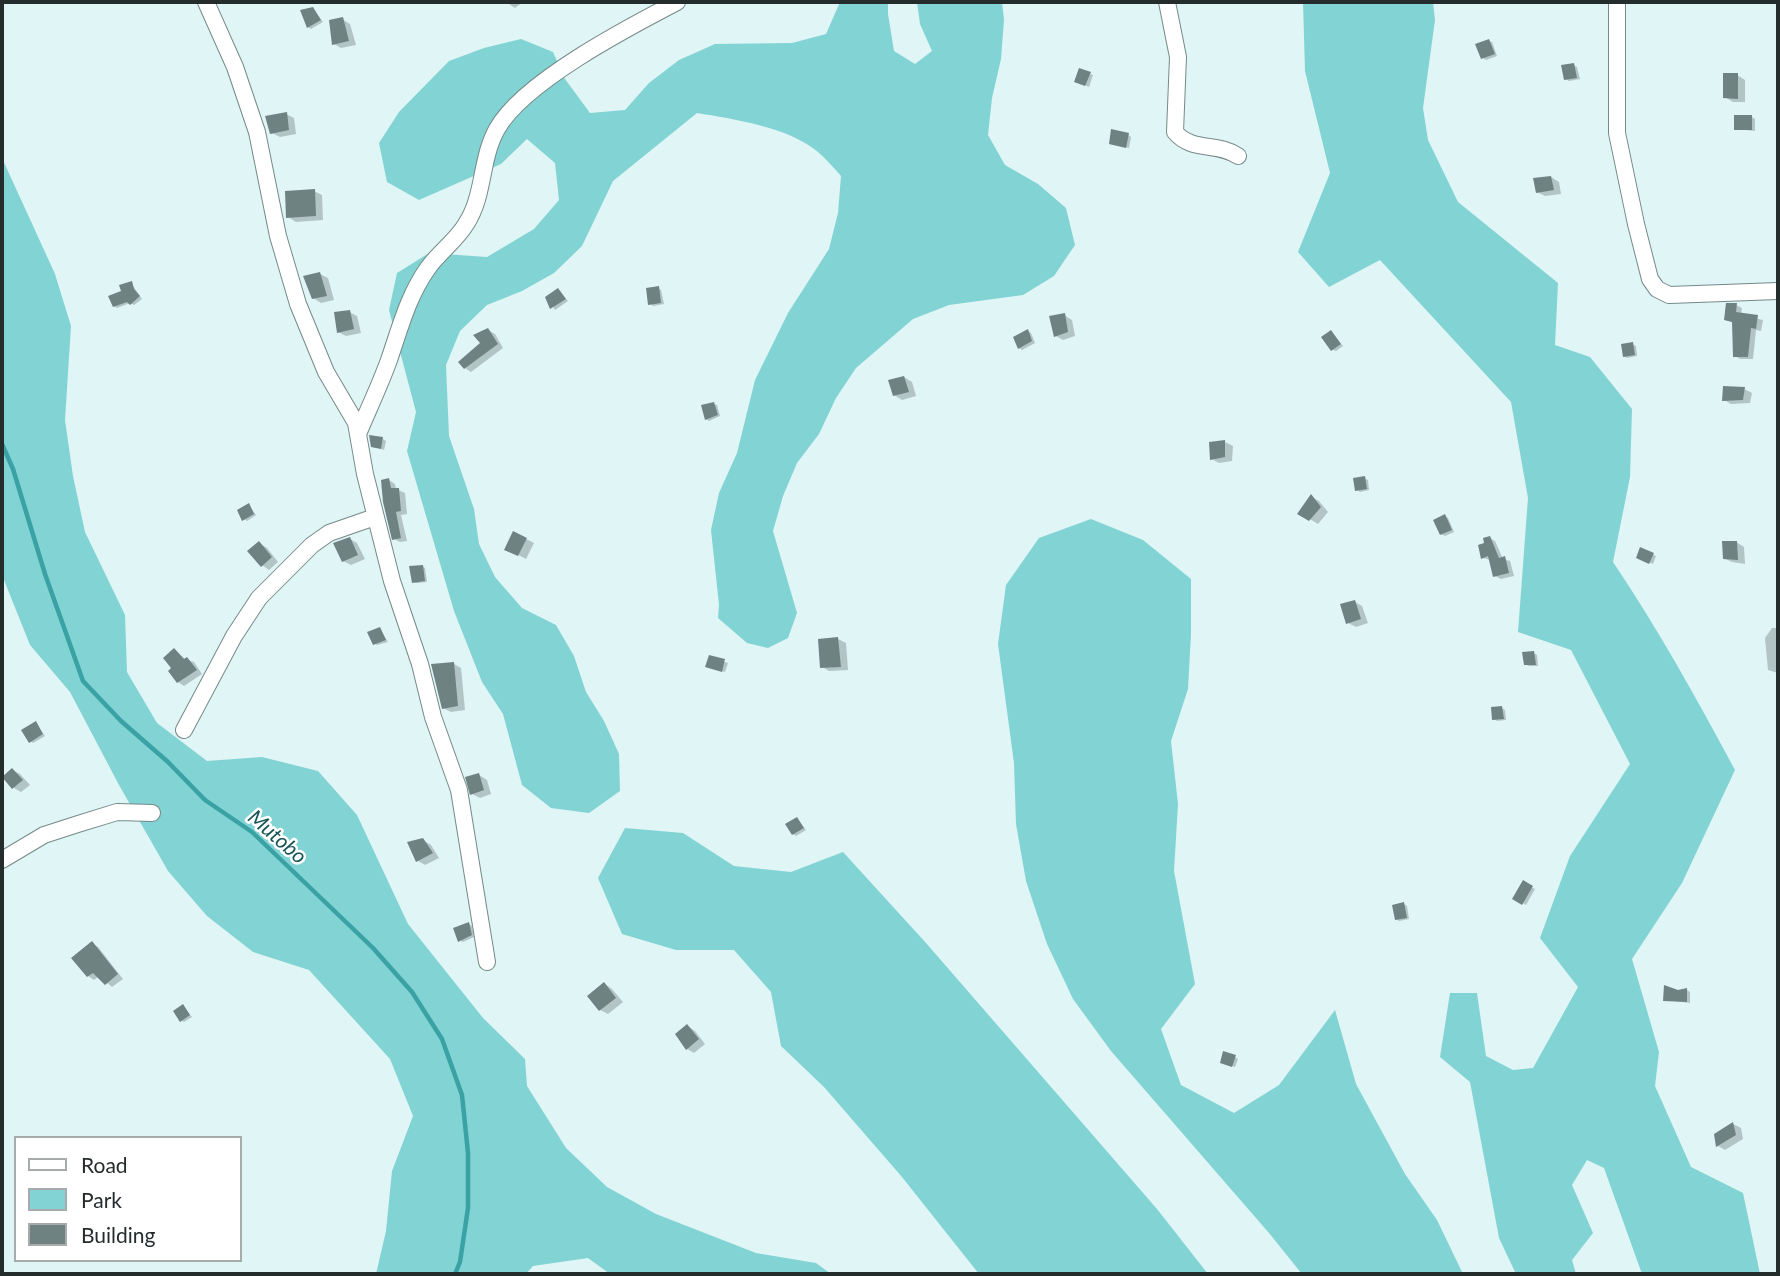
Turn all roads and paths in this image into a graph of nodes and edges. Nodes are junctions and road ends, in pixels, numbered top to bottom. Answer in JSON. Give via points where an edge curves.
{"nodes":[{"id":1,"x":206,"y":2,"type":"edge"},
{"id":2,"x":677,"y":2,"type":"edge"},
{"id":3,"x":1167,"y":2,"type":"edge"},
{"id":4,"x":1617,"y":2,"type":"edge"},
{"id":5,"x":1238,"y":156,"type":"dead end"},
{"id":6,"x":1778,"y":291,"type":"edge"},
{"id":7,"x":358,"y":434,"type":"junction"},
{"id":8,"x":375,"y":517,"type":"junction"},
{"id":9,"x":184,"y":730,"type":"dead end"},
{"id":10,"x":152,"y":813,"type":"dead end"},
{"id":11,"x":2,"y":860,"type":"edge"},
{"id":12,"x":487,"y":962,"type":"dead end"}],
"edges":[{"from":1,"to":7,"type":"street","via":[[257,132],[278,236],[298,304]]},
{"from":2,"to":7,"type":"street","via":[[628,27],[549,78],[506,114],[487,153],[476,207],[428,267],[405,307]]},
{"from":3,"to":5,"type":"street","via":[[1178,57],[1175,132],[1191,145],[1222,148]]},
{"from":4,"to":6,"type":"street","via":[[1617,133],[1650,279],[1669,295]]},
{"from":7,"to":8,"type":"street"},
{"from":8,"to":9,"type":"street","via":[[329,533],[259,598]]},
{"from":8,"to":12,"type":"street","via":[[459,790]]},
{"from":10,"to":11,"type":"street","via":[[117,812],[78,824],[44,835]]}]}
